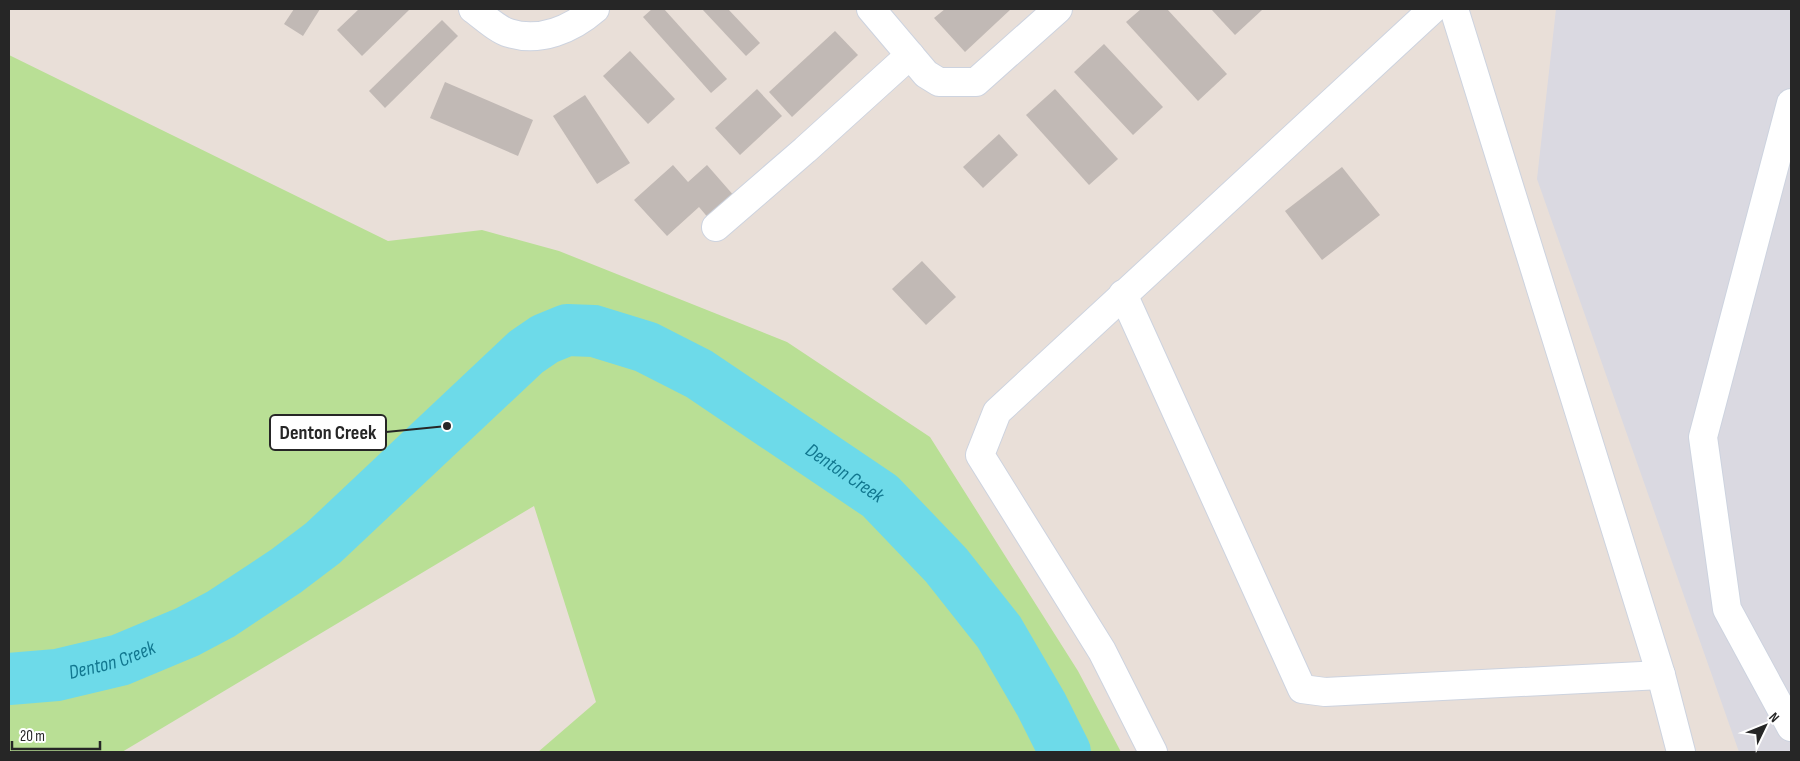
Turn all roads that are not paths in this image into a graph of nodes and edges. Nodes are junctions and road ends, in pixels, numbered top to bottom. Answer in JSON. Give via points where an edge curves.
{"nodes":[{"id":1,"x":473,"y":9,"type":"edge"},
{"id":2,"x":595,"y":9,"type":"edge"},
{"id":3,"x":871,"y":9,"type":"edge"},
{"id":4,"x":1058,"y":9,"type":"edge"},
{"id":5,"x":1433,"y":9,"type":"edge"},
{"id":6,"x":1454,"y":9,"type":"edge"},
{"id":7,"x":910,"y":55,"type":"junction"},
{"id":8,"x":1791,"y":103,"type":"edge"},
{"id":9,"x":716,"y":227,"type":"dead end"},
{"id":10,"x":1123,"y":294,"type":"junction"},
{"id":11,"x":1661,"y":675,"type":"junction"},
{"id":12,"x":1791,"y":727,"type":"edge"},
{"id":13,"x":1153,"y":752,"type":"edge"},
{"id":14,"x":1681,"y":752,"type":"edge"}],
"edges":[{"from":1,"to":2,"type":"street","via":[[507,33],[527,37],[554,34]]},
{"from":3,"to":7,"type":"street"},
{"from":4,"to":7,"type":"street","via":[[976,82],[939,82],[926,74]]},
{"from":5,"to":10,"type":"street"},
{"from":6,"to":11,"type":"street"},
{"from":7,"to":9,"type":"street"},
{"from":8,"to":12,"type":"street","via":[[1703,437],[1727,609]]},
{"from":10,"to":11,"type":"street","via":[[1302,689],[1325,692]]},
{"from":10,"to":13,"type":"street","via":[[997,412],[980,454],[1102,651]]},
{"from":11,"to":14,"type":"street"}]}
